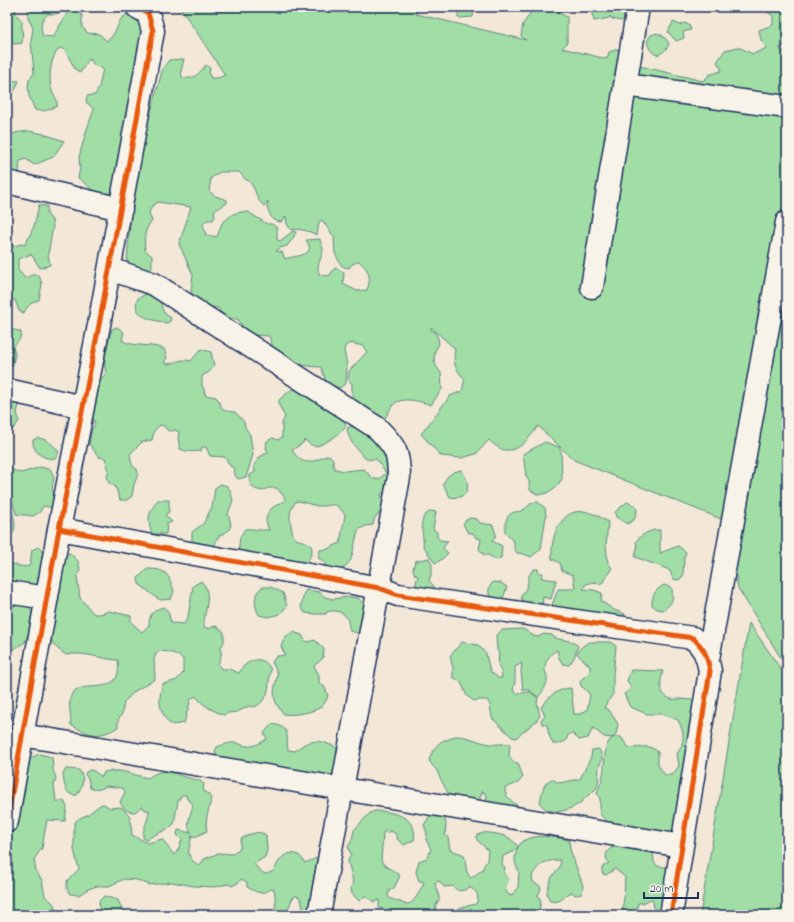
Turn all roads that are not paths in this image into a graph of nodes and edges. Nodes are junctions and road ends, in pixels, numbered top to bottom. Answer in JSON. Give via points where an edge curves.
{"nodes":[{"id":1,"x":137,"y":7,"type":"edge"},
{"id":2,"x":638,"y":7,"type":"edge"},
{"id":3,"x":625,"y":86,"type":"junction"},
{"id":4,"x":787,"y":107,"type":"edge"},
{"id":5,"x":7,"y":182,"type":"edge"},
{"id":6,"x":121,"y":209,"type":"junction"},
{"id":7,"x":787,"y":222,"type":"edge"},
{"id":8,"x":110,"y":269,"type":"junction"},
{"id":9,"x":592,"y":287,"type":"dead end"},
{"id":10,"x":7,"y":390,"type":"edge"},
{"id":11,"x":83,"y":407,"type":"junction"},
{"id":12,"x":59,"y":528,"type":"junction"},
{"id":13,"x":379,"y":588,"type":"junction"},
{"id":14,"x":7,"y":592,"type":"edge"},
{"id":15,"x":47,"y":598,"type":"junction"},
{"id":16,"x":708,"y":659,"type":"junction"},
{"id":17,"x":22,"y":735,"type":"junction"},
{"id":18,"x":11,"y":774,"type":"edge"},
{"id":19,"x":342,"y":789,"type":"junction"},
{"id":20,"x":7,"y":821,"type":"edge"},
{"id":21,"x":682,"y":846,"type":"junction"},
{"id":22,"x":319,"y":915,"type":"edge"},
{"id":23,"x":672,"y":915,"type":"edge"}],
"edges":[{"from":1,"to":6,"type":"street","via":[[148,13],[153,31]]},
{"from":2,"to":3,"type":"street"},
{"from":3,"to":4,"type":"street"},
{"from":3,"to":9,"type":"street"},
{"from":5,"to":6,"type":"street"},
{"from":6,"to":8,"type":"street"},
{"from":7,"to":16,"type":"street"},
{"from":8,"to":11,"type":"street"},
{"from":8,"to":13,"type":"street","via":[[154,284],[378,428],[392,443],[399,459],[399,477]]},
{"from":10,"to":11,"type":"street"},
{"from":11,"to":12,"type":"street"},
{"from":12,"to":13,"type":"street"},
{"from":12,"to":15,"type":"street"},
{"from":13,"to":16,"type":"street","via":[[398,594],[693,638],[703,647]]},
{"from":13,"to":19,"type":"street"},
{"from":14,"to":15,"type":"street"},
{"from":15,"to":17,"type":"street"},
{"from":16,"to":21,"type":"street","via":[[710,672]]},
{"from":17,"to":18,"type":"street"},
{"from":17,"to":19,"type":"street"},
{"from":18,"to":20,"type":"street"},
{"from":19,"to":21,"type":"street"},
{"from":19,"to":22,"type":"street"},
{"from":21,"to":23,"type":"street"}]}
